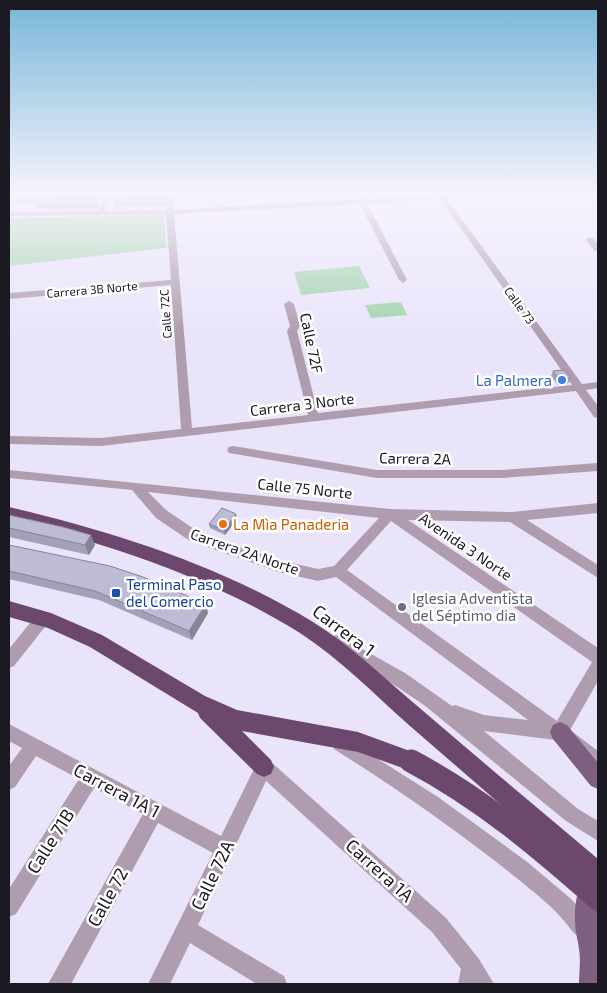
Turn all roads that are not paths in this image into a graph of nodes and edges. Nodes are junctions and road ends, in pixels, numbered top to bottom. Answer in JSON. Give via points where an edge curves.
{"nodes":[{"id":1,"x":172,"y":241,"type":"edge"},
{"id":2,"x":383,"y":241,"type":"edge"},
{"id":3,"x":474,"y":241,"type":"edge"},
{"id":4,"x":402,"y":280,"type":"dead end"},
{"id":5,"x":175,"y":282,"type":"junction"},
{"id":6,"x":9,"y":296,"type":"edge"},
{"id":7,"x":289,"y":304,"type":"dead end"},
{"id":8,"x":598,"y":384,"type":"edge"},
{"id":9,"x":578,"y":387,"type":"junction"},
{"id":10,"x":598,"y":414,"type":"edge"},
{"id":11,"x":314,"y":418,"type":"junction"},
{"id":12,"x":186,"y":432,"type":"junction"},
{"id":13,"x":9,"y":440,"type":"edge"},
{"id":14,"x":233,"y":450,"type":"dead end"},
{"id":15,"x":598,"y":466,"type":"edge"},
{"id":16,"x":9,"y":474,"type":"edge"},
{"id":17,"x":135,"y":486,"type":"junction"},
{"id":18,"x":598,"y":508,"type":"edge"},
{"id":19,"x":9,"y":513,"type":"edge"},
{"id":20,"x":390,"y":514,"type":"junction"},
{"id":21,"x":512,"y":517,"type":"junction"},
{"id":22,"x":338,"y":571,"type":"junction"},
{"id":23,"x":598,"y":572,"type":"edge"},
{"id":24,"x":9,"y":609,"type":"edge"},
{"id":25,"x":43,"y":618,"type":"junction"},
{"id":26,"x":309,"y":630,"type":"junction"},
{"id":27,"x":598,"y":657,"type":"edge"},
{"id":28,"x":9,"y":661,"type":"edge"},
{"id":29,"x":598,"y":666,"type":"edge"},
{"id":30,"x":198,"y":703,"type":"junction"},
{"id":31,"x":443,"y":709,"type":"junction"},
{"id":32,"x":9,"y":732,"type":"edge"},
{"id":33,"x":560,"y":732,"type":"junction"},
{"id":34,"x":330,"y":736,"type":"junction"},
{"id":35,"x":34,"y":745,"type":"junction"},
{"id":36,"x":598,"y":761,"type":"edge"},
{"id":37,"x":264,"y":767,"type":"junction"},
{"id":38,"x":91,"y":776,"type":"junction"},
{"id":39,"x":598,"y":779,"type":"edge"},
{"id":40,"x":9,"y":781,"type":"edge"},
{"id":41,"x":155,"y":811,"type":"junction"},
{"id":42,"x":598,"y":832,"type":"edge"},
{"id":43,"x":224,"y":849,"type":"junction"},
{"id":44,"x":598,"y":875,"type":"edge"},
{"id":45,"x":598,"y":899,"type":"edge"},
{"id":46,"x":9,"y":907,"type":"edge"},
{"id":47,"x":186,"y":929,"type":"junction"},
{"id":48,"x":593,"y":951,"type":"edge"},
{"id":49,"x":470,"y":975,"type":"edge"},
{"id":50,"x":270,"y":982,"type":"edge"},
{"id":51,"x":60,"y":984,"type":"edge"},
{"id":52,"x":159,"y":984,"type":"edge"},
{"id":53,"x":483,"y":984,"type":"edge"},
{"id":54,"x":592,"y":984,"type":"edge"}],
"edges":[{"from":1,"to":5,"type":"street","name":"Calle 72C"},
{"from":2,"to":4,"type":"street"},
{"from":3,"to":9,"type":"street","name":"Calle 73"},
{"from":5,"to":6,"type":"street","name":"Carrera 3B Norte"},
{"from":5,"to":12,"type":"street","name":"Calle 72C"},
{"from":7,"to":11,"type":"street","name":"Calle 72F","via":[[295,326],[292,331]]},
{"from":8,"to":9,"type":"street","name":"Carrera 3 Norte"},
{"from":9,"to":10,"type":"street","name":"Calle 73"},
{"from":9,"to":11,"type":"street","name":"Carrera 3 Norte"},
{"from":11,"to":12,"type":"street","name":"Carrera 3 Norte"},
{"from":12,"to":13,"type":"street","name":"Carrera 3 Norte","via":[[101,442]]},
{"from":14,"to":15,"type":"street","name":"Carrera 2A","via":[[377,474],[502,474]]},
{"from":16,"to":17,"type":"street","name":"Calle 75 Norte"},
{"from":17,"to":20,"type":"street","name":"Calle 75 Norte"},
{"from":17,"to":22,"type":"street","name":"Carrera 2A Norte","via":[[161,514],[195,537],[279,566],[318,575]]},
{"from":18,"to":21,"type":"street","name":"Calle 75 Norte"},
{"from":19,"to":26,"type":"highway","name":"Carrera 1","via":[[152,553],[239,590]]},
{"from":20,"to":21,"type":"street","name":"Calle 75 Norte"},
{"from":20,"to":22,"type":"street"},
{"from":20,"to":27,"type":"street","name":"Avenida 3 Norte"},
{"from":21,"to":23,"type":"street"},
{"from":22,"to":33,"type":"street"},
{"from":24,"to":25,"type":"highway"},
{"from":25,"to":28,"type":"street"},
{"from":25,"to":30,"type":"highway","via":[[114,650]]},
{"from":26,"to":31,"type":"street","via":[[372,660]]},
{"from":26,"to":44,"type":"highway","name":"Carrera 1","via":[[358,668]]},
{"from":29,"to":33,"type":"street"},
{"from":30,"to":34,"type":"highway","via":[[236,720]]},
{"from":30,"to":37,"type":"highway"},
{"from":31,"to":33,"type":"street","via":[[484,723]]},
{"from":31,"to":42,"type":"street","via":[[572,815]]},
{"from":32,"to":35,"type":"street","name":"Carrera 1A 1"},
{"from":33,"to":36,"type":"street"},
{"from":33,"to":39,"type":"main road"},
{"from":34,"to":45,"type":"highway","bridge":true,"via":[[375,747],[411,761],[456,785],[538,846]]},
{"from":34,"to":48,"type":"street","via":[[407,785],[505,857],[564,906],[581,925]]},
{"from":35,"to":38,"type":"street","name":"Carrera 1A 1"},
{"from":35,"to":40,"type":"street"},
{"from":37,"to":43,"type":"street","name":"Calle 72A"},
{"from":37,"to":49,"type":"street","name":"Carrera 1A","via":[[440,925]]},
{"from":38,"to":41,"type":"street","name":"Carrera 1A 1"},
{"from":38,"to":46,"type":"street","name":"Calle 71B"},
{"from":41,"to":43,"type":"street","name":"Carrera 1A 1"},
{"from":41,"to":51,"type":"street","name":"Calle 72"},
{"from":43,"to":47,"type":"street","name":"Calle 72A"},
{"from":44,"to":48,"type":"main road","via":[[587,902],[586,924]]},
{"from":47,"to":50,"type":"street"},
{"from":47,"to":52,"type":"street","name":"Calle 72A"},
{"from":48,"to":54,"type":"main road"},
{"from":49,"to":53,"type":"street","name":"Carrera 1A"}]}
